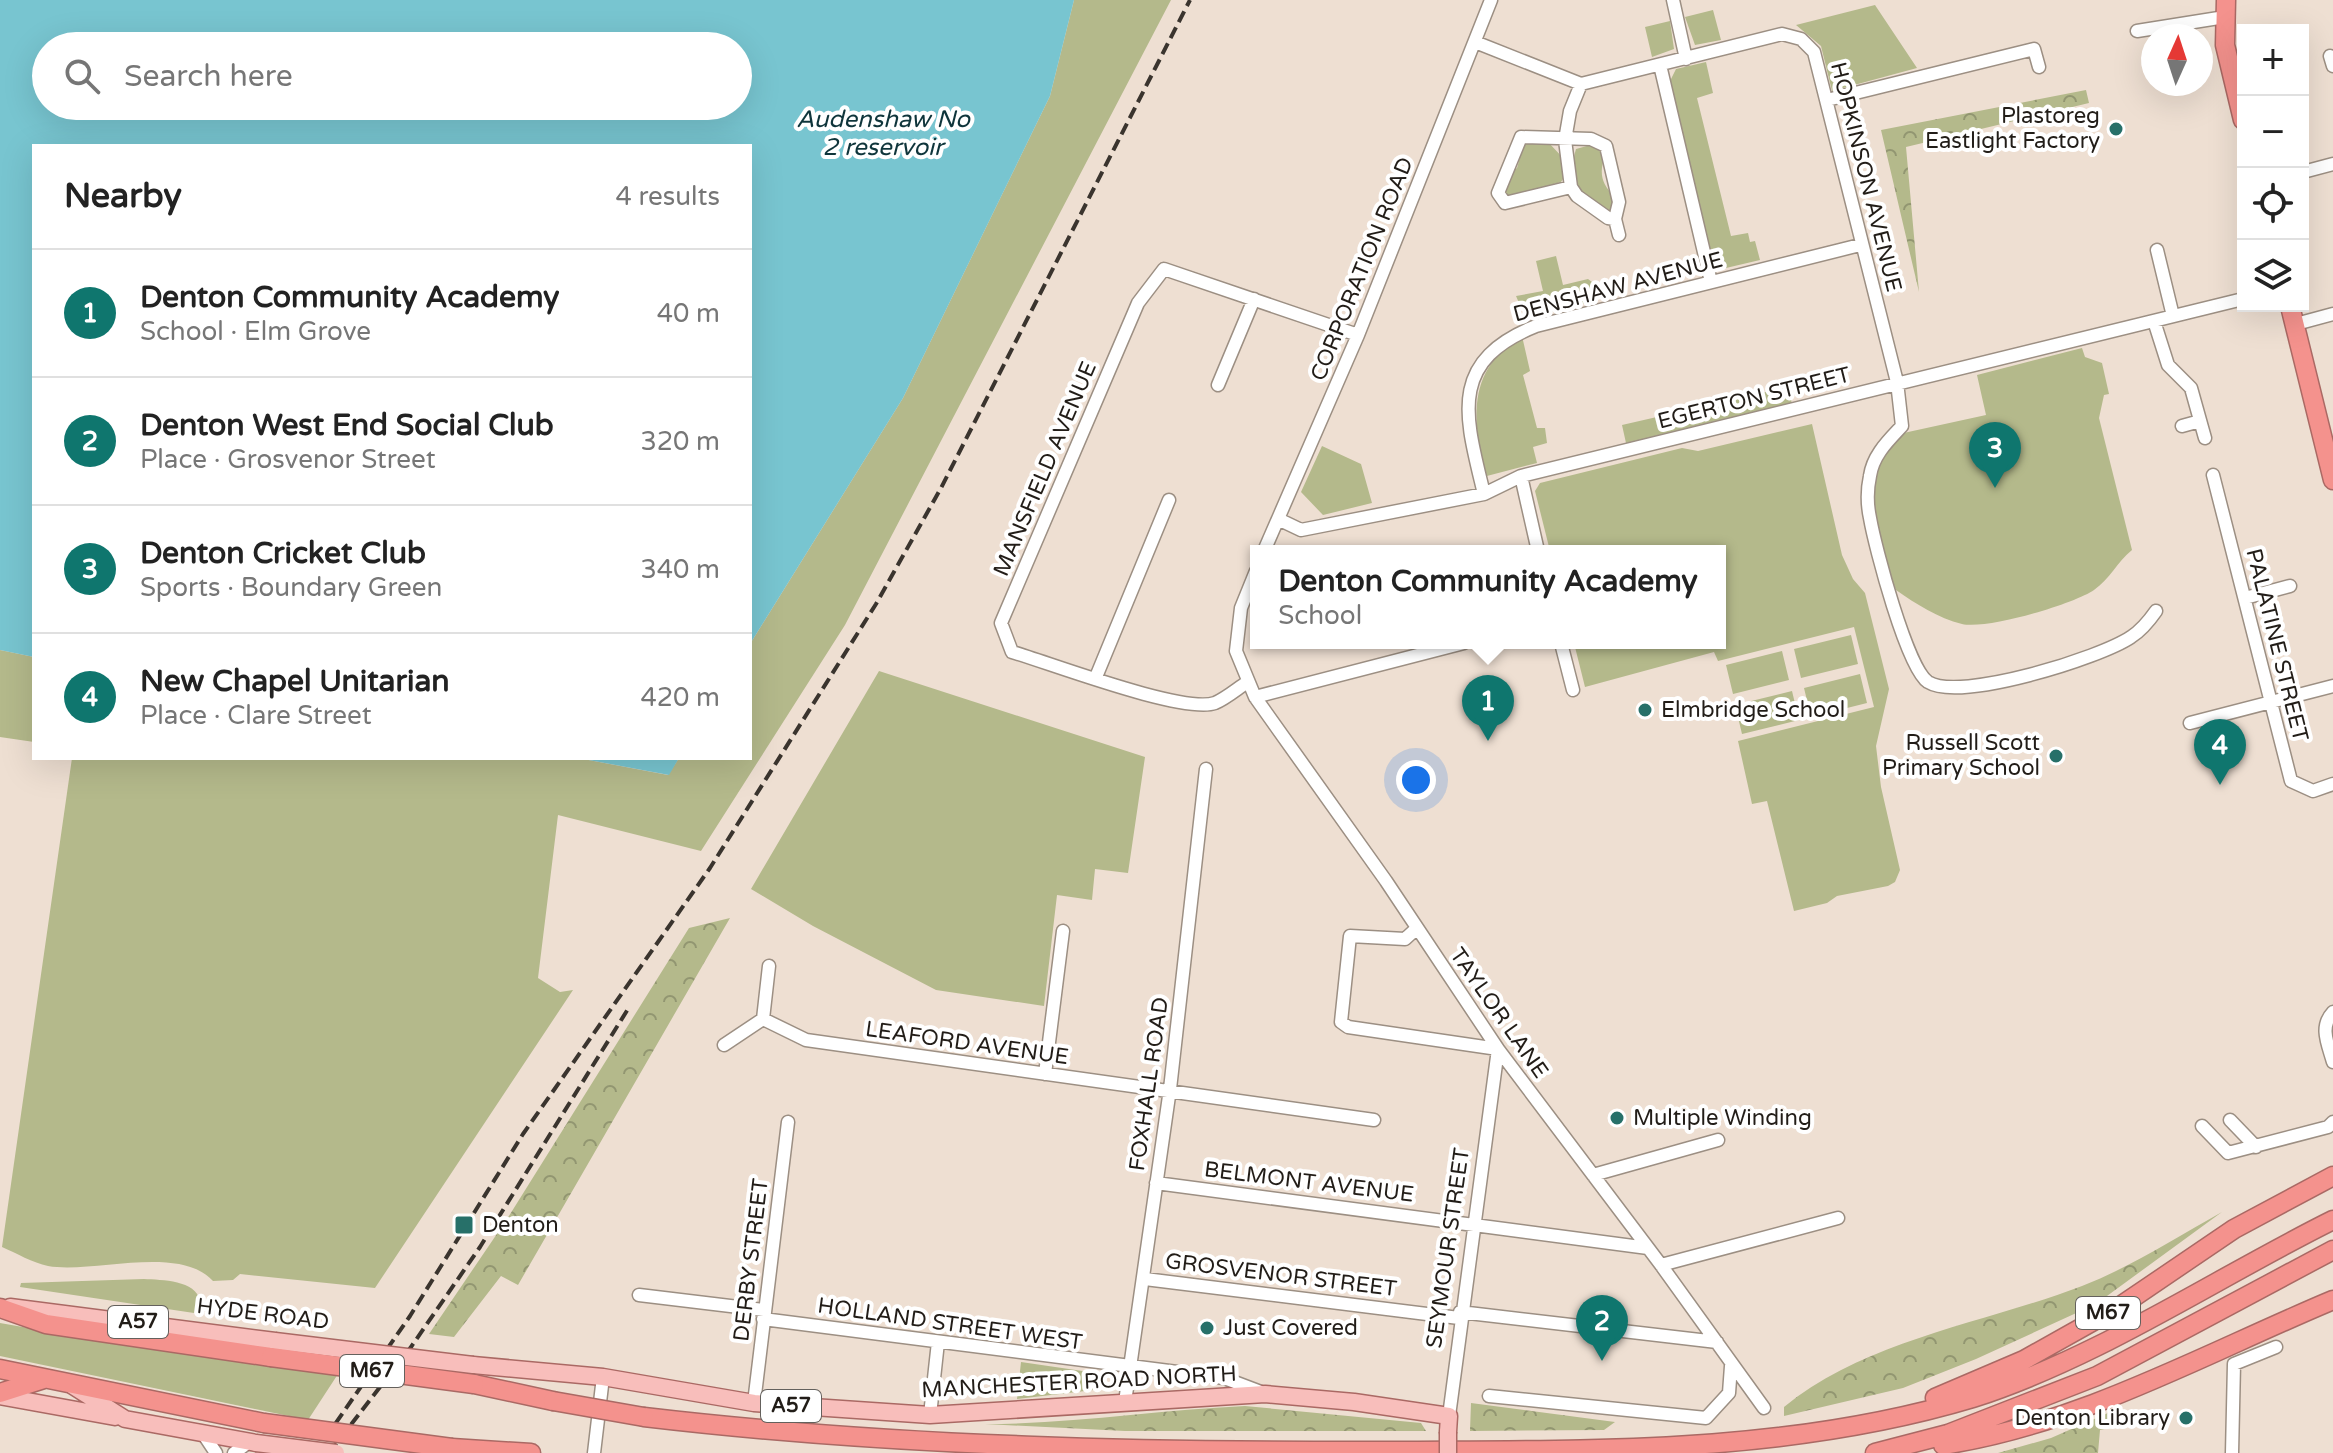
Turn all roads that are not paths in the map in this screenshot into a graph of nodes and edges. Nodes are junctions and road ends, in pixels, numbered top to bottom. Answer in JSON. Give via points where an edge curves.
{"nodes":[{"id":1,"x":1491,"y":0,"type":"edge"},
{"id":2,"x":1673,"y":0,"type":"edge"},
{"id":3,"x":2226,"y":8,"type":"edge"},
{"id":4,"x":2137,"y":31,"type":"dead end"},
{"id":5,"x":1475,"y":42,"type":"junction"},
{"id":6,"x":1686,"y":59,"type":"junction"},
{"id":7,"x":1660,"y":65,"type":"junction"},
{"id":8,"x":2039,"y":67,"type":"dead end"},
{"id":9,"x":1581,"y":84,"type":"junction"},
{"id":10,"x":2237,"y":96,"type":"edge"},
{"id":11,"x":1827,"y":100,"type":"junction"},
{"id":12,"x":1565,"y":140,"type":"junction"},
{"id":13,"x":2333,"y":164,"type":"edge"},
{"id":14,"x":2309,"y":170,"type":"edge"},
{"id":15,"x":1571,"y":187,"type":"junction"},
{"id":16,"x":1615,"y":219,"type":"junction"},
{"id":17,"x":1619,"y":235,"type":"dead end"},
{"id":18,"x":1860,"y":245,"type":"junction"},
{"id":19,"x":2157,"y":250,"type":"dead end"},
{"id":20,"x":1711,"y":282,"type":"junction"},
{"id":21,"x":1254,"y":299,"type":"junction"},
{"id":22,"x":2237,"y":300,"type":"edge"},
{"id":23,"x":2333,"y":314,"type":"edge"},
{"id":24,"x":2293,"y":315,"type":"edge"},
{"id":25,"x":2173,"y":316,"type":"junction"},
{"id":26,"x":2154,"y":321,"type":"junction"},
{"id":27,"x":1358,"y":335,"type":"junction"},
{"id":28,"x":1897,"y":382,"type":"junction"},
{"id":29,"x":1218,"y":385,"type":"dead end"},
{"id":30,"x":2200,"y":421,"type":"junction"},
{"id":31,"x":2182,"y":426,"type":"dead end"},
{"id":32,"x":2205,"y":438,"type":"dead end"},
{"id":33,"x":2213,"y":475,"type":"dead end"},
{"id":34,"x":1521,"y":476,"type":"junction"},
{"id":35,"x":2333,"y":480,"type":"edge"},
{"id":36,"x":1484,"y":494,"type":"junction"},
{"id":37,"x":1169,"y":500,"type":"dead end"},
{"id":38,"x":1278,"y":519,"type":"junction"},
{"id":39,"x":1267,"y":545,"type":"edge"},
{"id":40,"x":1537,"y":545,"type":"edge"},
{"id":41,"x":2290,"y":586,"type":"dead end"},
{"id":42,"x":1250,"y":588,"type":"edge"},
{"id":43,"x":2245,"y":598,"type":"junction"},
{"id":44,"x":2156,"y":611,"type":"dead end"},
{"id":45,"x":1441,"y":649,"type":"edge"},
{"id":46,"x":1563,"y":649,"type":"edge"},
{"id":47,"x":1096,"y":677,"type":"junction"},
{"id":48,"x":1246,"y":683,"type":"junction"},
{"id":49,"x":2333,"y":686,"type":"edge"},
{"id":50,"x":1573,"y":690,"type":"dead end"},
{"id":51,"x":1255,"y":697,"type":"junction"},
{"id":52,"x":2273,"y":703,"type":"junction"},
{"id":53,"x":2190,"y":723,"type":"dead end"},
{"id":54,"x":1206,"y":769,"type":"dead end"},
{"id":55,"x":2333,"y":784,"type":"edge"},
{"id":56,"x":1416,"y":929,"type":"junction"},
{"id":57,"x":1063,"y":931,"type":"dead end"},
{"id":58,"x":769,"y":966,"type":"dead end"},
{"id":59,"x":2333,"y":1012,"type":"edge"},
{"id":60,"x":763,"y":1019,"type":"junction"},
{"id":61,"x":724,"y":1045,"type":"dead end"},
{"id":62,"x":1498,"y":1049,"type":"junction"},
{"id":63,"x":2333,"y":1062,"type":"edge"},
{"id":64,"x":1045,"y":1074,"type":"junction"},
{"id":65,"x":1170,"y":1089,"type":"junction"},
{"id":66,"x":1374,"y":1120,"type":"dead end"},
{"id":67,"x":2230,"y":1120,"type":"dead end"},
{"id":68,"x":788,"y":1122,"type":"dead end"},
{"id":69,"x":2333,"y":1122,"type":"edge"},
{"id":70,"x":2202,"y":1126,"type":"dead end"},
{"id":71,"x":1718,"y":1140,"type":"dead end"},
{"id":72,"x":2256,"y":1147,"type":"junction"},
{"id":73,"x":1593,"y":1175,"type":"junction"},
{"id":74,"x":2333,"y":1176,"type":"edge"},
{"id":75,"x":1156,"y":1183,"type":"junction"},
{"id":76,"x":1838,"y":1218,"type":"dead end"},
{"id":77,"x":2333,"y":1220,"type":"edge"},
{"id":78,"x":1472,"y":1223,"type":"junction"},
{"id":79,"x":1648,"y":1248,"type":"junction"},
{"id":80,"x":2333,"y":1250,"type":"edge"},
{"id":81,"x":1661,"y":1265,"type":"junction"},
{"id":82,"x":1145,"y":1279,"type":"junction"},
{"id":83,"x":639,"y":1295,"type":"dead end"},
{"id":84,"x":2333,"y":1300,"type":"edge"},
{"id":85,"x":0,"y":1307,"type":"edge"},
{"id":86,"x":763,"y":1314,"type":"junction"},
{"id":87,"x":1460,"y":1315,"type":"junction"},
{"id":88,"x":938,"y":1342,"type":"junction"},
{"id":89,"x":1717,"y":1342,"type":"junction"},
{"id":90,"x":2276,"y":1347,"type":"dead end"},
{"id":91,"x":273,"y":1349,"type":"junction"},
{"id":92,"x":473,"y":1365,"type":"joint"},
{"id":93,"x":1731,"y":1366,"type":"junction"},
{"id":94,"x":1132,"y":1368,"type":"junction"},
{"id":95,"x":0,"y":1369,"type":"edge"},
{"id":96,"x":603,"y":1377,"type":"junction"},
{"id":97,"x":56,"y":1380,"type":"junction"},
{"id":98,"x":1265,"y":1394,"type":"junction"},
{"id":99,"x":0,"y":1395,"type":"edge"},
{"id":100,"x":1489,"y":1396,"type":"dead end"},
{"id":101,"x":1125,"y":1402,"type":"junction"},
{"id":102,"x":754,"y":1403,"type":"junction"},
{"id":103,"x":1764,"y":1408,"type":"dead end"},
{"id":104,"x":930,"y":1415,"type":"junction"},
{"id":105,"x":125,"y":1419,"type":"junction"},
{"id":106,"x":1448,"y":1424,"type":"junction"},
{"id":107,"x":1870,"y":1426,"type":"junction"},
{"id":108,"x":204,"y":1435,"type":"junction"},
{"id":109,"x":252,"y":1443,"type":"junction"},
{"id":110,"x":216,"y":1453,"type":"edge"},
{"id":111,"x":234,"y":1453,"type":"edge"},
{"id":112,"x":336,"y":1453,"type":"edge"},
{"id":113,"x":531,"y":1453,"type":"edge"},
{"id":114,"x":594,"y":1453,"type":"edge"},
{"id":115,"x":1448,"y":1453,"type":"edge"},
{"id":116,"x":1875,"y":1453,"type":"edge"},
{"id":117,"x":1888,"y":1453,"type":"edge"},
{"id":118,"x":2232,"y":1453,"type":"edge"}],
"edges":[{"from":1,"to":5,"type":"street","name":"CORPORATION ROAD"},
{"from":2,"to":6,"type":"street"},
{"from":3,"to":4,"type":"street"},
{"from":3,"to":10,"type":"highway","via":[[2225,45]]},
{"from":5,"to":9,"type":"street"},
{"from":5,"to":27,"type":"street","name":"CORPORATION ROAD"},
{"from":6,"to":7,"type":"street","name":"HOPKINSON AVENUE"},
{"from":6,"to":11,"type":"street","name":"HOPKINSON AVENUE","via":[[1782,34],[1801,39],[1814,52]]},
{"from":7,"to":9,"type":"street","name":"HOPKINSON AVENUE"},
{"from":7,"to":20,"type":"street"},
{"from":8,"to":11,"type":"street","via":[[2034,49]]},
{"from":9,"to":12,"type":"street"},
{"from":11,"to":18,"type":"street","name":"HOPKINSON AVENUE"},
{"from":12,"to":15,"type":"street"},
{"from":12,"to":15,"type":"street","via":[[1521,137],[1498,193],[1505,203]]},
{"from":12,"to":16,"type":"street","via":[[1591,139],[1606,146],[1619,202]]},
{"from":13,"to":14,"type":"street"},
{"from":15,"to":16,"type":"street"},
{"from":16,"to":17,"type":"street"},
{"from":18,"to":20,"type":"street","name":"DENSHAW AVENUE"},
{"from":18,"to":28,"type":"street","name":"HOPKINSON AVENUE"},
{"from":19,"to":25,"type":"street"},
{"from":20,"to":36,"type":"street","name":"DENSHAW AVENUE","via":[[1506,338],[1484,360],[1469,398],[1466,420]]},
{"from":21,"to":27,"type":"street","name":"MANSFIELD AVENUE"},
{"from":21,"to":29,"type":"street"},
{"from":21,"to":47,"type":"street","name":"MANSFIELD AVENUE","via":[[1164,269],[1138,303],[1001,623],[1012,652]]},
{"from":22,"to":25,"type":"street","name":"EGERTON STREET"},
{"from":23,"to":24,"type":"street"},
{"from":24,"to":35,"type":"highway"},
{"from":25,"to":26,"type":"street","name":"EGERTON STREET"},
{"from":26,"to":28,"type":"street","name":"EGERTON STREET"},
{"from":26,"to":30,"type":"street","via":[[2168,365],[2191,388]]},
{"from":27,"to":38,"type":"street","name":"CORPORATION ROAD"},
{"from":28,"to":34,"type":"street","name":"EGERTON STREET"},
{"from":28,"to":44,"type":"street","name":"HOPKINSON AVENUE","via":[[1902,426],[1874,460],[1867,496],[1900,625],[1925,680],[1939,688],[1977,686],[2088,656],[2130,638]]},
{"from":30,"to":31,"type":"street"},
{"from":30,"to":32,"type":"street"},
{"from":33,"to":43,"type":"street","name":"PALATINE STREET"},
{"from":34,"to":36,"type":"street","name":"EGERTON STREET"},
{"from":34,"to":40,"type":"street"},
{"from":36,"to":38,"type":"street","name":"EGERTON STREET","via":[[1301,530]]},
{"from":37,"to":47,"type":"street"},
{"from":38,"to":39,"type":"street","name":"CORPORATION ROAD"},
{"from":41,"to":43,"type":"street"},
{"from":42,"to":48,"type":"street","name":"TAYLOR LANE","via":[[1237,625],[1236,651]]},
{"from":43,"to":52,"type":"street","name":"PALATINE STREET"},
{"from":45,"to":51,"type":"street"},
{"from":46,"to":50,"type":"street"},
{"from":47,"to":48,"type":"street","name":"MANSFIELD AVENUE","via":[[1157,697],[1203,704],[1215,703]]},
{"from":48,"to":51,"type":"street","name":"TAYLOR LANE"},
{"from":49,"to":52,"type":"street"},
{"from":51,"to":56,"type":"street","name":"TAYLOR LANE"},
{"from":52,"to":53,"type":"street"},
{"from":52,"to":55,"type":"street","name":"PALATINE STREET","via":[[2291,781],[2313,791]]},
{"from":54,"to":65,"type":"street","name":"FOXHALL ROAD"},
{"from":56,"to":62,"type":"street","name":"TAYLOR LANE"},
{"from":56,"to":62,"type":"street","via":[[1405,939],[1350,936],[1341,1022]]},
{"from":57,"to":64,"type":"street"},
{"from":58,"to":60,"type":"street"},
{"from":59,"to":63,"type":"street","via":[[2325,1032]]},
{"from":60,"to":61,"type":"street"},
{"from":60,"to":64,"type":"street","name":"LEAFORD AVENUE","via":[[806,1040]]},
{"from":62,"to":73,"type":"street","name":"TAYLOR LANE"},
{"from":62,"to":78,"type":"street","name":"SEYMOUR STREET"},
{"from":64,"to":65,"type":"street","name":"LEAFORD AVENUE"},
{"from":65,"to":66,"type":"street","name":"LEAFORD AVENUE"},
{"from":65,"to":75,"type":"street","name":"FOXHALL ROAD"},
{"from":67,"to":72,"type":"street"},
{"from":68,"to":86,"type":"street","name":"DERBY STREET"},
{"from":69,"to":72,"type":"street"},
{"from":70,"to":72,"type":"street","via":[[2228,1153]]},
{"from":71,"to":73,"type":"street"},
{"from":73,"to":79,"type":"street","name":"TAYLOR LANE"},
{"from":74,"to":107,"type":"highway","number":"M67","via":[[2234,1229],[2122,1305],[2024,1360]]},
{"from":75,"to":78,"type":"street","name":"BELMONT AVENUE"},
{"from":75,"to":82,"type":"street","name":"FOXHALL ROAD"},
{"from":76,"to":81,"type":"street"},
{"from":77,"to":107,"type":"highway","number":"M67","via":[[2128,1330],[2026,1377],[1976,1397]]},
{"from":78,"to":79,"type":"street","name":"BELMONT AVENUE"},
{"from":78,"to":87,"type":"street","name":"SEYMOUR STREET"},
{"from":79,"to":81,"type":"street","name":"TAYLOR LANE"},
{"from":80,"to":116,"type":"highway","number":"M67","via":[[2097,1376],[1948,1434]]},
{"from":81,"to":89,"type":"street","name":"TAYLOR LANE"},
{"from":82,"to":87,"type":"street","name":"GROSVENOR STREET"},
{"from":82,"to":94,"type":"street","name":"FOXHALL ROAD"},
{"from":83,"to":86,"type":"street","name":"HOLLAND STREET WEST"},
{"from":84,"to":117,"type":"highway","via":[[2141,1385],[2039,1421],[1961,1442]]},
{"from":85,"to":91,"type":"highway","number":"M67","via":[[46,1324]]},
{"from":86,"to":88,"type":"street","name":"HOLLAND STREET WEST"},
{"from":86,"to":102,"type":"street","name":"DERBY STREET"},
{"from":87,"to":89,"type":"street","name":"GROSVENOR STREET"},
{"from":87,"to":106,"type":"street","name":"SEYMOUR STREET"},
{"from":88,"to":94,"type":"street","name":"HOLLAND STREET WEST"},
{"from":88,"to":104,"type":"street"},
{"from":89,"to":93,"type":"street","name":"TAYLOR LANE"},
{"from":90,"to":118,"type":"street","via":[[2234,1364]]},
{"from":91,"to":92,"type":"main road","name":"HYDE ROAD","number":"A57","bridge":true},
{"from":91,"to":107,"type":"highway","number":"M67","bridge":true,"via":[[644,1417],[900,1441],[1206,1451],[1673,1449],[1763,1443]]},
{"from":92,"to":96,"type":"main road","name":"MANCHESTER ROAD NORTH","number":"A57"},
{"from":93,"to":100,"type":"street","via":[[1729,1393],[1706,1418]]},
{"from":93,"to":103,"type":"street","name":"TAYLOR LANE"},
{"from":94,"to":98,"type":"street","name":"HOLLAND STREET WEST","via":[[1224,1378]]},
{"from":94,"to":101,"type":"street","name":"FOXHALL ROAD"},
{"from":95,"to":97,"type":"highway"},
{"from":96,"to":102,"type":"main road","name":"MANCHESTER ROAD NORTH","number":"A57"},
{"from":96,"to":114,"type":"street"},
{"from":97,"to":99,"type":"highway"},
{"from":97,"to":105,"type":"main road"},
{"from":97,"to":113,"type":"highway","bridge":true,"via":[[264,1423]]},
{"from":98,"to":101,"type":"main road","name":"MANCHESTER ROAD NORTH","number":"A57"},
{"from":98,"to":106,"type":"main road","name":"MANCHESTER ROAD NORTH","number":"A57","via":[[1354,1402]]},
{"from":99,"to":105,"type":"main road"},
{"from":101,"to":104,"type":"main road","name":"MANCHESTER ROAD NORTH","number":"A57"},
{"from":102,"to":104,"type":"main road","name":"MANCHESTER ROAD NORTH","number":"A57"},
{"from":105,"to":108,"type":"main road"},
{"from":106,"to":115,"type":"main road","name":"SEYMOUR STREET","bridge":true},
{"from":108,"to":109,"type":"main road"},
{"from":108,"to":110,"type":"street"},
{"from":109,"to":111,"type":"street"},
{"from":109,"to":112,"type":"main road","bridge":true}]}
